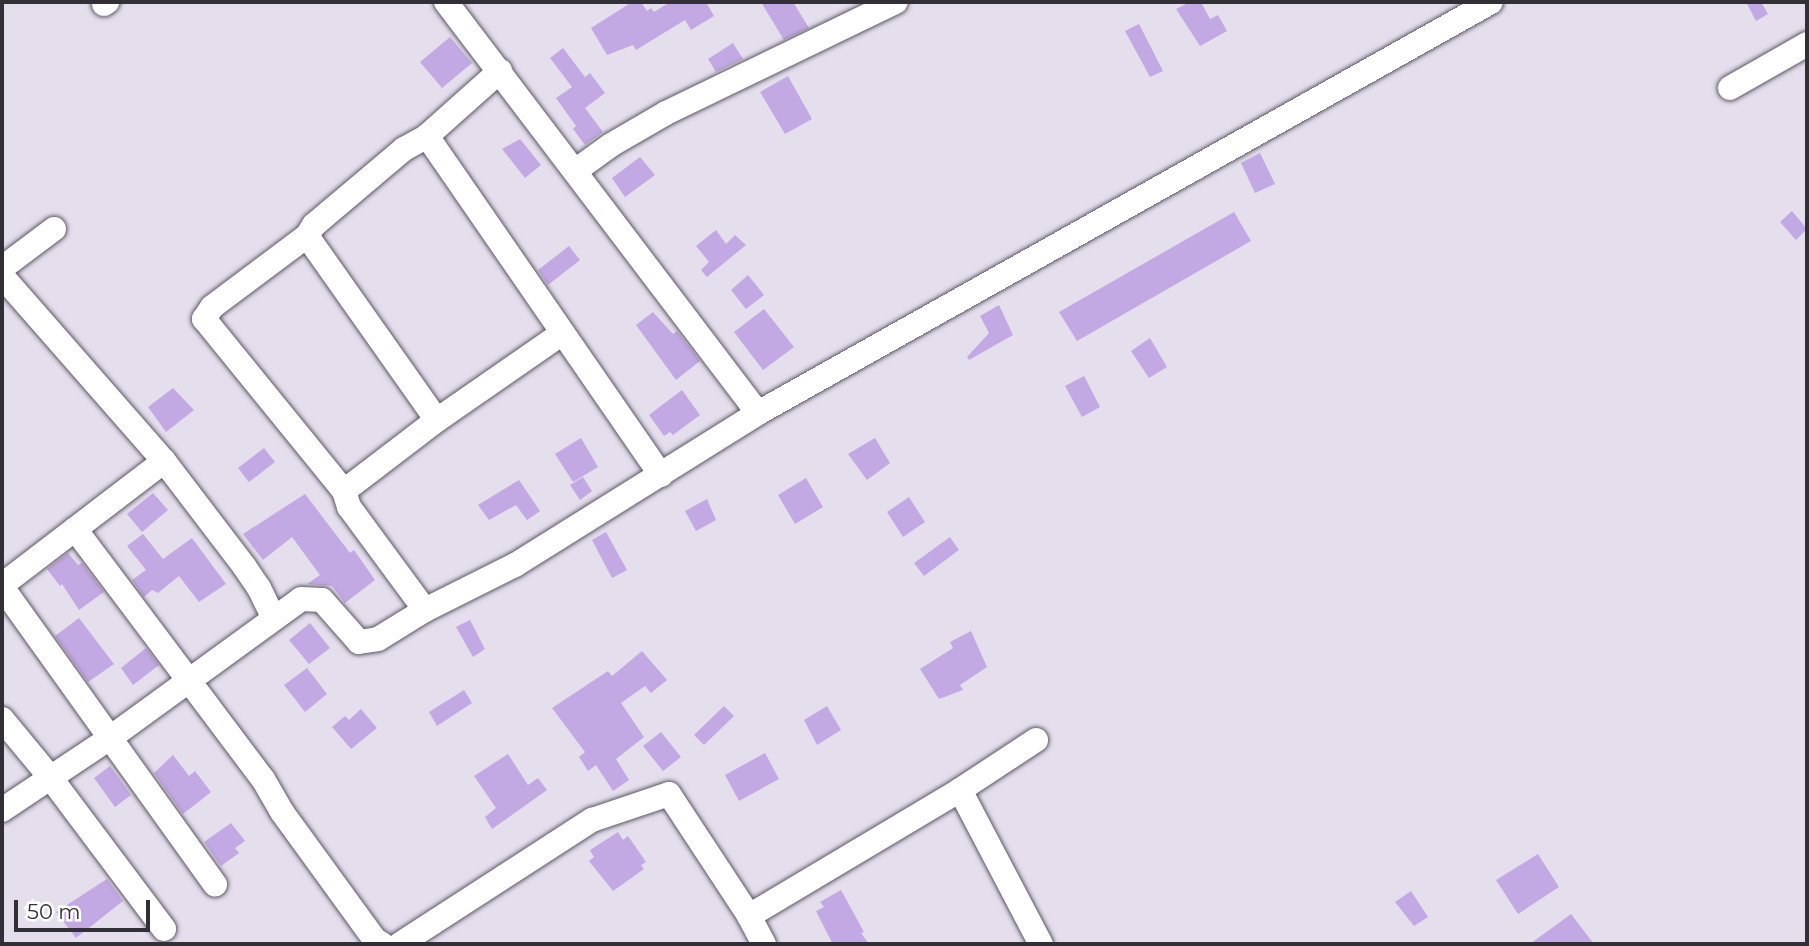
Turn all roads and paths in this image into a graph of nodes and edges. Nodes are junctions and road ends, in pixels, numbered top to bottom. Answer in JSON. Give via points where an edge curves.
{"nodes":[{"id":1,"x":446,"y":2,"type":"edge"},
{"id":2,"x":896,"y":2,"type":"edge"},
{"id":3,"x":1491,"y":2,"type":"edge"},
{"id":4,"x":1807,"y":44,"type":"edge"},
{"id":5,"x":500,"y":71,"type":"junction"},
{"id":6,"x":1730,"y":88,"type":"dead end"},
{"id":7,"x":427,"y":136,"type":"junction"},
{"id":8,"x":575,"y":171,"type":"junction"},
{"id":9,"x":54,"y":229,"type":"dead end"},
{"id":10,"x":307,"y":236,"type":"junction"},
{"id":11,"x":2,"y":268,"type":"edge"},
{"id":12,"x":2,"y":276,"type":"edge"},
{"id":13,"x":561,"y":334,"type":"junction"},
{"id":14,"x":758,"y":413,"type":"junction"},
{"id":15,"x":437,"y":420,"type":"junction"},
{"id":16,"x":164,"y":461,"type":"junction"},
{"id":17,"x":661,"y":475,"type":"junction"},
{"id":18,"x":344,"y":491,"type":"junction"},
{"id":19,"x":75,"y":529,"type":"junction"},
{"id":20,"x":2,"y":586,"type":"edge"},
{"id":21,"x":425,"y":610,"type":"junction"},
{"id":22,"x":273,"y":617,"type":"junction"},
{"id":23,"x":191,"y":681,"type":"junction"},
{"id":24,"x":2,"y":719,"type":"edge"},
{"id":25,"x":110,"y":738,"type":"junction"},
{"id":26,"x":1035,"y":740,"type":"dead end"},
{"id":27,"x":50,"y":777,"type":"junction"},
{"id":28,"x":960,"y":789,"type":"junction"},
{"id":29,"x":2,"y":810,"type":"edge"},
{"id":30,"x":215,"y":885,"type":"dead end"},
{"id":31,"x":749,"y":916,"type":"junction"},
{"id":32,"x":164,"y":929,"type":"dead end"},
{"id":33,"x":382,"y":944,"type":"edge"},
{"id":34,"x":400,"y":944,"type":"edge"},
{"id":35,"x":754,"y":944,"type":"edge"},
{"id":36,"x":764,"y":944,"type":"edge"},
{"id":37,"x":1041,"y":944,"type":"edge"}],
"edges":[{"from":1,"to":5,"type":"street"},
{"from":2,"to":8,"type":"street","via":[[666,113]]},
{"from":3,"to":14,"type":"street"},
{"from":4,"to":6,"type":"street"},
{"from":5,"to":7,"type":"street"},
{"from":5,"to":8,"type":"street"},
{"from":7,"to":10,"type":"street","via":[[404,149],[314,225]]},
{"from":7,"to":13,"type":"street"},
{"from":8,"to":14,"type":"street"},
{"from":9,"to":11,"type":"street"},
{"from":10,"to":15,"type":"street"},
{"from":10,"to":18,"type":"street","via":[[212,307],[204,319]]},
{"from":12,"to":16,"type":"street"},
{"from":13,"to":15,"type":"street"},
{"from":13,"to":17,"type":"street"},
{"from":14,"to":17,"type":"street"},
{"from":15,"to":18,"type":"street"},
{"from":16,"to":19,"type":"street"},
{"from":16,"to":22,"type":"street","via":[[244,566]]},
{"from":17,"to":21,"type":"street","via":[[515,565]]},
{"from":18,"to":21,"type":"street","via":[[349,507]]},
{"from":19,"to":20,"type":"street"},
{"from":19,"to":23,"type":"street"},
{"from":20,"to":25,"type":"street"},
{"from":21,"to":22,"type":"street","via":[[378,639],[359,642],[322,600],[302,599]]},
{"from":22,"to":23,"type":"street"},
{"from":23,"to":25,"type":"street"},
{"from":23,"to":33,"type":"street","via":[[374,940]]},
{"from":24,"to":27,"type":"street"},
{"from":25,"to":27,"type":"street"},
{"from":25,"to":30,"type":"street"},
{"from":26,"to":28,"type":"street"},
{"from":27,"to":29,"type":"street"},
{"from":27,"to":32,"type":"street"},
{"from":28,"to":31,"type":"street"},
{"from":28,"to":37,"type":"street"},
{"from":31,"to":34,"type":"street","via":[[669,794],[592,820]]},
{"from":31,"to":35,"type":"street"},
{"from":31,"to":36,"type":"street"}]}
